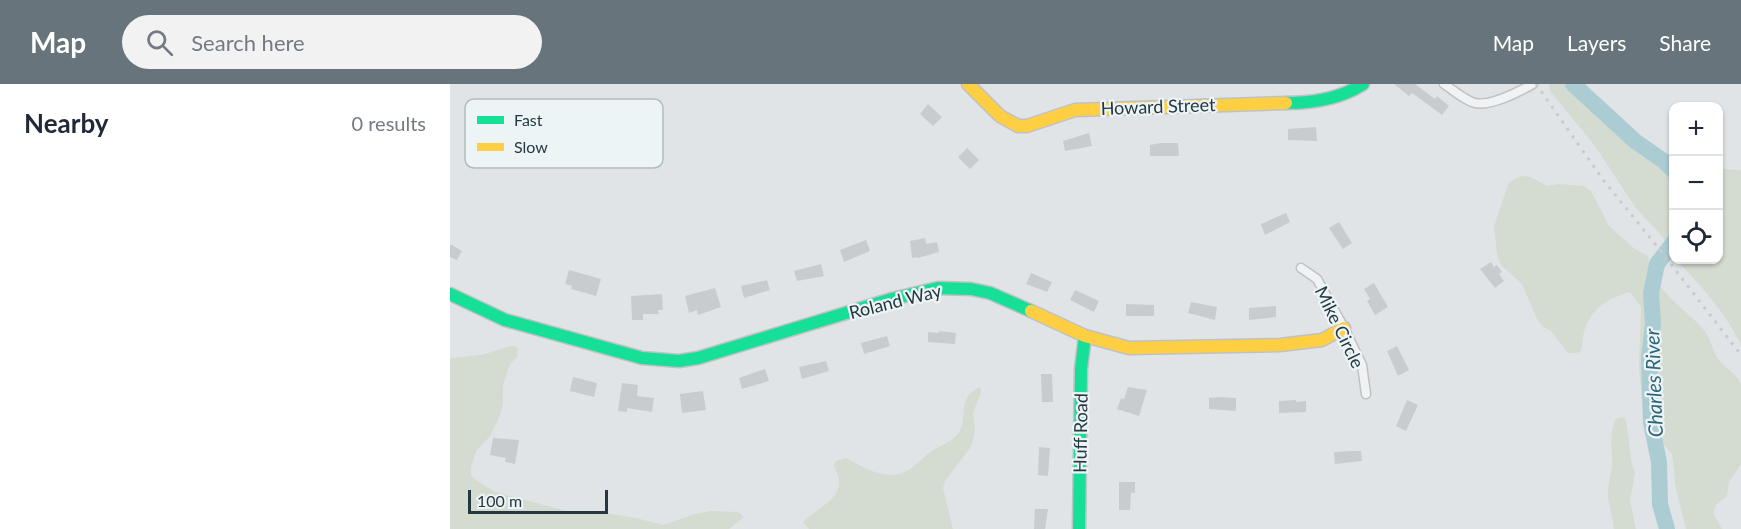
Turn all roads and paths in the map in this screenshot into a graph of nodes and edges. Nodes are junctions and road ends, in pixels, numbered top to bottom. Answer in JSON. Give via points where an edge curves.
{"nodes":[{"id":1,"x":968,"y":84,"type":"edge"},
{"id":2,"x":1363,"y":84,"type":"edge"},
{"id":3,"x":1444,"y":84,"type":"edge"},
{"id":4,"x":1533,"y":84,"type":"edge"},
{"id":5,"x":1301,"y":268,"type":"dead end"},
{"id":6,"x":450,"y":294,"type":"edge"},
{"id":7,"x":1344,"y":328,"type":"junction"},
{"id":8,"x":1086,"y":336,"type":"junction"},
{"id":9,"x":1366,"y":394,"type":"dead end"},
{"id":10,"x":1078,"y":529,"type":"edge"}],
"edges":[{"from":1,"to":2,"type":"street","name":"Howard Street","via":[[1000,116],[1018,126],[1074,110],[1307,102],[1345,96]]},
{"from":3,"to":4,"type":"street","via":[[1481,104]]},
{"from":5,"to":7,"type":"street","name":"Mike Circle","via":[[1317,279]]},
{"from":6,"to":8,"type":"street","name":"Roland Way","via":[[505,320],[663,361],[698,358],[938,288],[990,293]]},
{"from":7,"to":8,"type":"street","name":"Roland Way","via":[[1322,340],[1236,347],[1128,348]]},
{"from":7,"to":9,"type":"street","name":"Mike Circle","via":[[1362,366]]},
{"from":8,"to":10,"type":"street","name":"Huff Road","via":[[1081,369]]}]}
